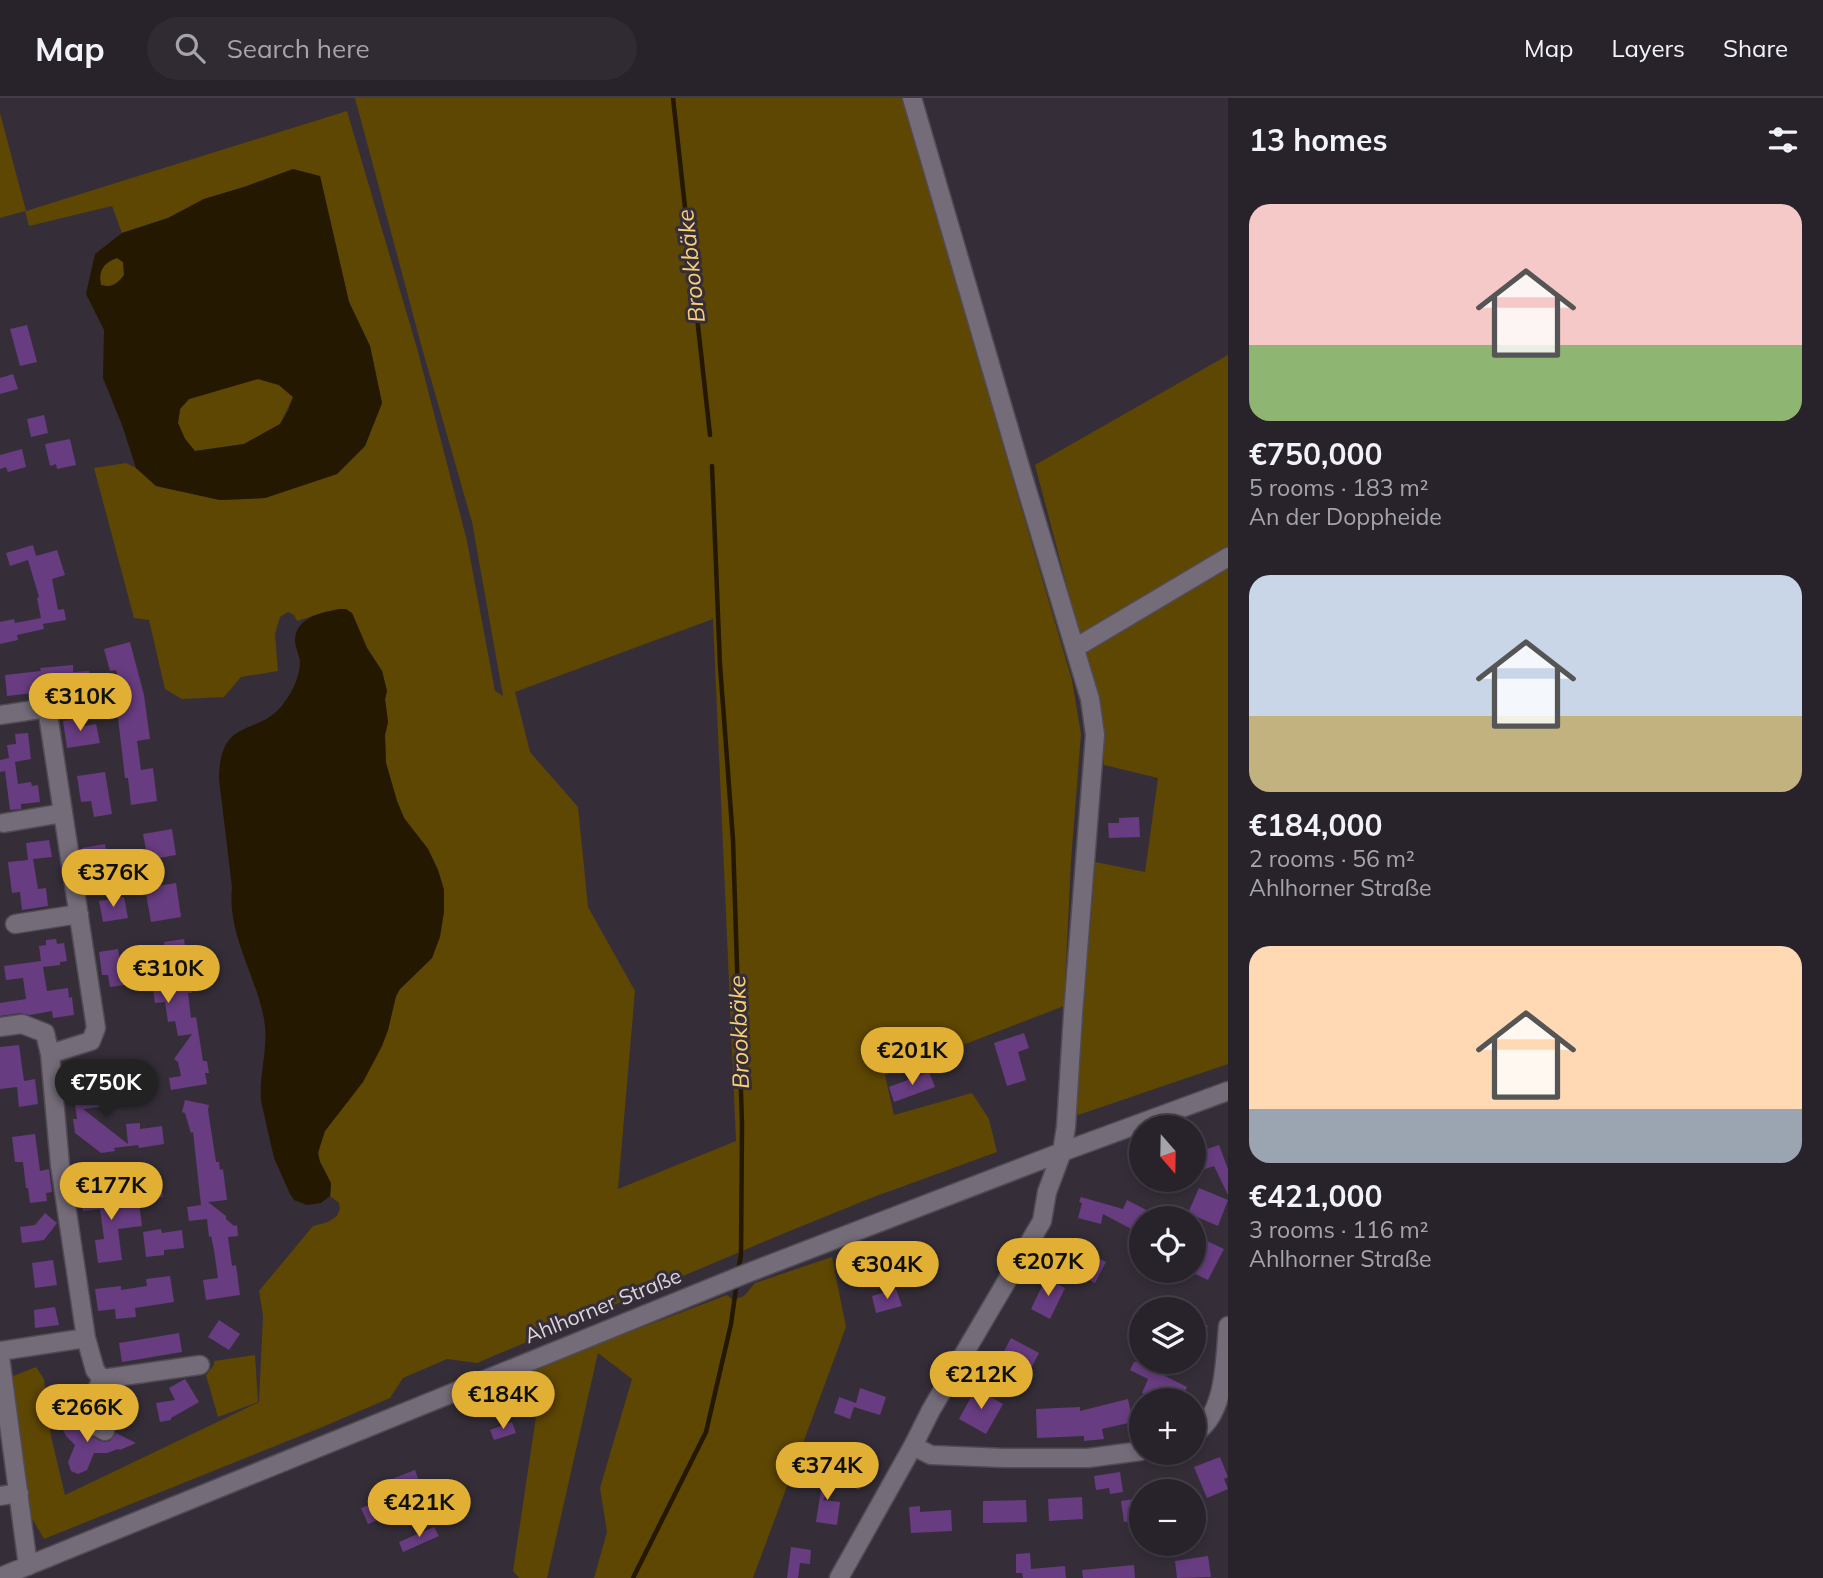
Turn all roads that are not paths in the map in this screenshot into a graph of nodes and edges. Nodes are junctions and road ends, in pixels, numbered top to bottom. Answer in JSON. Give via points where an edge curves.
{"nodes":[{"id":1,"x":912,"y":98,"type":"edge"},
{"id":2,"x":1228,"y":557,"type":"edge"},
{"id":3,"x":1075,"y":648,"type":"junction"},
{"id":4,"x":0,"y":715,"type":"edge"},
{"id":5,"x":63,"y":813,"type":"junction"},
{"id":6,"x":4,"y":823,"type":"dead end"},
{"id":7,"x":79,"y":914,"type":"junction"},
{"id":8,"x":15,"y":924,"type":"dead end"},
{"id":9,"x":0,"y":1027,"type":"edge"},
{"id":10,"x":50,"y":1054,"type":"junction"},
{"id":11,"x":1228,"y":1092,"type":"edge"},
{"id":12,"x":1062,"y":1152,"type":"junction"},
{"id":13,"x":1228,"y":1326,"type":"edge"},
{"id":14,"x":86,"y":1338,"type":"junction"},
{"id":15,"x":0,"y":1351,"type":"edge"},
{"id":16,"x":0,"y":1357,"type":"edge"},
{"id":17,"x":200,"y":1365,"type":"dead end"},
{"id":18,"x":102,"y":1379,"type":"junction"},
{"id":19,"x":1206,"y":1422,"type":"edge"},
{"id":20,"x":104,"y":1431,"type":"dead end"},
{"id":21,"x":913,"y":1446,"type":"junction"},
{"id":22,"x":1129,"y":1453,"type":"edge"},
{"id":23,"x":19,"y":1493,"type":"junction"},
{"id":24,"x":0,"y":1496,"type":"edge"},
{"id":25,"x":28,"y":1566,"type":"junction"},
{"id":26,"x":0,"y":1577,"type":"edge"},
{"id":27,"x":839,"y":1578,"type":"edge"}],
"edges":[{"from":1,"to":3,"type":"street"},
{"from":2,"to":3,"type":"street"},
{"from":3,"to":12,"type":"street","via":[[1096,735]]},
{"from":4,"to":5,"type":"street","via":[[47,708]]},
{"from":5,"to":6,"type":"street"},
{"from":5,"to":7,"type":"street"},
{"from":7,"to":8,"type":"street"},
{"from":7,"to":10,"type":"street","via":[[96,1028],[91,1041]]},
{"from":9,"to":10,"type":"street","via":[[22,1024],[45,1033]]},
{"from":10,"to":14,"type":"street","via":[[60,1165]]},
{"from":11,"to":12,"type":"street","name":"Ahlhorner Straße"},
{"from":12,"to":21,"type":"street","via":[[1046,1192],[1042,1221]]},
{"from":12,"to":25,"type":"street","name":"Ahlhorner Straße","via":[[726,1281]]},
{"from":13,"to":19,"type":"street","via":[[1222,1383]]},
{"from":14,"to":15,"type":"street"},
{"from":14,"to":18,"type":"street"},
{"from":16,"to":23,"type":"street"},
{"from":17,"to":18,"type":"street"},
{"from":18,"to":20,"type":"street","via":[[86,1421]]},
{"from":21,"to":22,"type":"street","via":[[931,1455],[1004,1458],[1088,1458]]},
{"from":21,"to":27,"type":"street"},
{"from":23,"to":24,"type":"street"},
{"from":23,"to":25,"type":"street"},
{"from":25,"to":26,"type":"street","name":"Ahlhorner Straße"}]}
